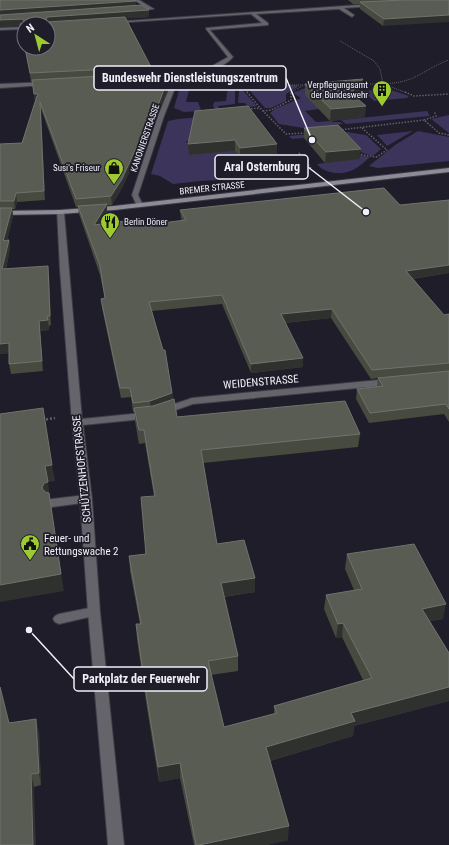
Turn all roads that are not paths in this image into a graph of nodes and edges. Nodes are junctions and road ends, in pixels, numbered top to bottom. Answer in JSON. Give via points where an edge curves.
{"nodes":[{"id":1,"x":136,"y":0,"type":"edge"},
{"id":2,"x":376,"y":5,"type":"edge"},
{"id":3,"x":340,"y":8,"type":"junction"},
{"id":4,"x":129,"y":11,"type":"edge"},
{"id":5,"x":253,"y":14,"type":"junction"},
{"id":6,"x":352,"y":16,"type":"dead end"},
{"id":7,"x":108,"y":23,"type":"edge"},
{"id":8,"x":16,"y":28,"type":"edge"},
{"id":9,"x":0,"y":29,"type":"edge"},
{"id":10,"x":183,"y":75,"type":"junction"},
{"id":11,"x":142,"y":77,"type":"edge"},
{"id":12,"x":55,"y":83,"type":"edge"},
{"id":13,"x":0,"y":86,"type":"edge"},
{"id":14,"x":449,"y":170,"type":"edge"},
{"id":15,"x":139,"y":205,"type":"junction"},
{"id":16,"x":60,"y":212,"type":"junction"},
{"id":17,"x":0,"y":213,"type":"edge"},
{"id":18,"x":396,"y":381,"type":"edge"},
{"id":19,"x":77,"y":419,"type":"junction"},
{"id":20,"x":86,"y":499,"type":"junction"},
{"id":21,"x":52,"y":503,"type":"edge"},
{"id":22,"x":94,"y":612,"type":"junction"},
{"id":23,"x":59,"y":619,"type":"dead end"},
{"id":24,"x":116,"y":845,"type":"edge"}],
"edges":[{"from":1,"to":4,"type":"street","via":[[152,9]]},
{"from":2,"to":3,"type":"street"},
{"from":3,"to":5,"type":"street"},
{"from":3,"to":6,"type":"street"},
{"from":5,"to":7,"type":"street"},
{"from":5,"to":10,"type":"street","via":[[266,24],[208,29],[231,57],[228,61]]},
{"from":8,"to":9,"type":"street"},
{"from":10,"to":11,"type":"street"},
{"from":10,"to":15,"type":"street","name":"KANONIERSTRASSE","via":[[177,77],[161,116],[135,195]]},
{"from":12,"to":13,"type":"street"},
{"from":14,"to":15,"type":"street","name":"BREMER STRASSE"},
{"from":15,"to":16,"type":"street","name":"BREMER STRASSE"},
{"from":16,"to":17,"type":"street","name":"BREMER STRASSE"},
{"from":16,"to":19,"type":"street","name":"SCHÜTZENHOFSTRASSE"},
{"from":18,"to":19,"type":"street","name":"WEIDENSTRASSE","via":[[192,401],[153,415]]},
{"from":19,"to":20,"type":"street","name":"SCHÜTZENHOFSTRASSE"},
{"from":20,"to":21,"type":"street"},
{"from":20,"to":22,"type":"street","name":"SCHÜTZENHOFSTRASSE"},
{"from":22,"to":23,"type":"street"},
{"from":22,"to":24,"type":"street","name":"SCHÜTZENHOFSTRASSE"}]}
